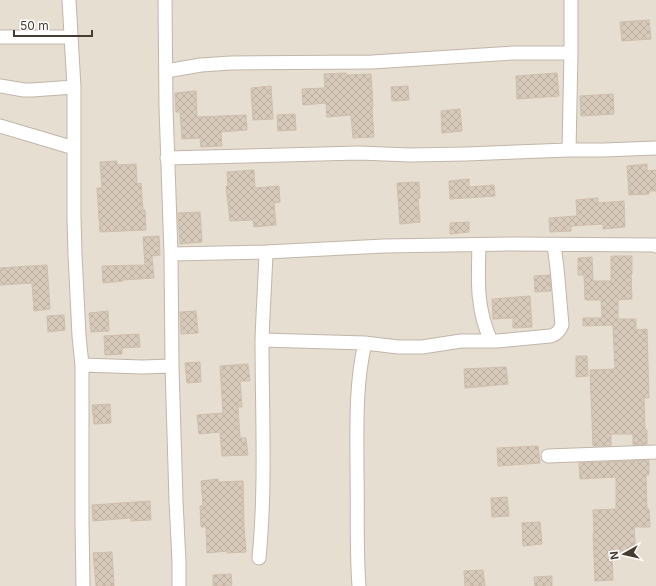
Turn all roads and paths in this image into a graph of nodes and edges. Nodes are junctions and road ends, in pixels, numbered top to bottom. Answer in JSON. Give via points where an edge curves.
{"nodes":[{"id":1,"x":69,"y":0,"type":"edge"},
{"id":2,"x":165,"y":0,"type":"edge"},
{"id":3,"x":571,"y":0,"type":"edge"},
{"id":4,"x":0,"y":37,"type":"edge"},
{"id":5,"x":71,"y":37,"type":"junction"},
{"id":6,"x":571,"y":53,"type":"junction"},
{"id":7,"x":166,"y":71,"type":"junction"},
{"id":8,"x":0,"y":86,"type":"edge"},
{"id":9,"x":74,"y":87,"type":"junction"},
{"id":10,"x":0,"y":126,"type":"edge"},
{"id":11,"x":74,"y":148,"type":"junction"},
{"id":12,"x":656,"y":148,"type":"edge"},
{"id":13,"x":569,"y":150,"type":"junction"},
{"id":14,"x":168,"y":158,"type":"junction"},
{"id":15,"x":554,"y":244,"type":"junction"},
{"id":16,"x":479,"y":245,"type":"junction"},
{"id":17,"x":656,"y":246,"type":"edge"},
{"id":18,"x":266,"y":252,"type":"junction"},
{"id":19,"x":171,"y":254,"type":"junction"},
{"id":20,"x":262,"y":340,"type":"junction"},
{"id":21,"x":491,"y":341,"type":"junction"},
{"id":22,"x":365,"y":342,"type":"junction"},
{"id":23,"x":82,"y":365,"type":"junction"},
{"id":24,"x":172,"y":366,"type":"junction"},
{"id":25,"x":656,"y":452,"type":"edge"},
{"id":26,"x":548,"y":456,"type":"dead end"},
{"id":27,"x":259,"y":558,"type":"dead end"},
{"id":28,"x":83,"y":586,"type":"edge"},
{"id":29,"x":179,"y":586,"type":"edge"},
{"id":30,"x":359,"y":586,"type":"edge"}],
"edges":[{"from":1,"to":5,"type":"street"},
{"from":2,"to":7,"type":"street"},
{"from":3,"to":6,"type":"street"},
{"from":4,"to":5,"type":"street"},
{"from":5,"to":9,"type":"street"},
{"from":6,"to":7,"type":"street","via":[[513,53],[372,62],[231,63]]},
{"from":6,"to":13,"type":"street"},
{"from":7,"to":14,"type":"street"},
{"from":8,"to":9,"type":"street","via":[[24,90]]},
{"from":9,"to":11,"type":"street"},
{"from":10,"to":11,"type":"street"},
{"from":11,"to":23,"type":"street","via":[[75,247]]},
{"from":12,"to":13,"type":"street"},
{"from":13,"to":14,"type":"street"},
{"from":14,"to":19,"type":"street"},
{"from":15,"to":16,"type":"street"},
{"from":15,"to":17,"type":"street"},
{"from":15,"to":21,"type":"street","via":[[562,320],[559,331],[556,335],[550,336]]},
{"from":16,"to":18,"type":"street","via":[[384,246]]},
{"from":16,"to":21,"type":"street","via":[[480,309]]},
{"from":18,"to":19,"type":"street"},
{"from":18,"to":20,"type":"street"},
{"from":19,"to":24,"type":"street"},
{"from":20,"to":22,"type":"street"},
{"from":20,"to":27,"type":"street","via":[[263,460]]},
{"from":21,"to":22,"type":"street","via":[[461,341],[422,347],[398,347]]},
{"from":22,"to":30,"type":"street","via":[[357,420]]},
{"from":23,"to":24,"type":"street"},
{"from":23,"to":28,"type":"street"},
{"from":24,"to":29,"type":"street"},
{"from":25,"to":26,"type":"street"}]}
